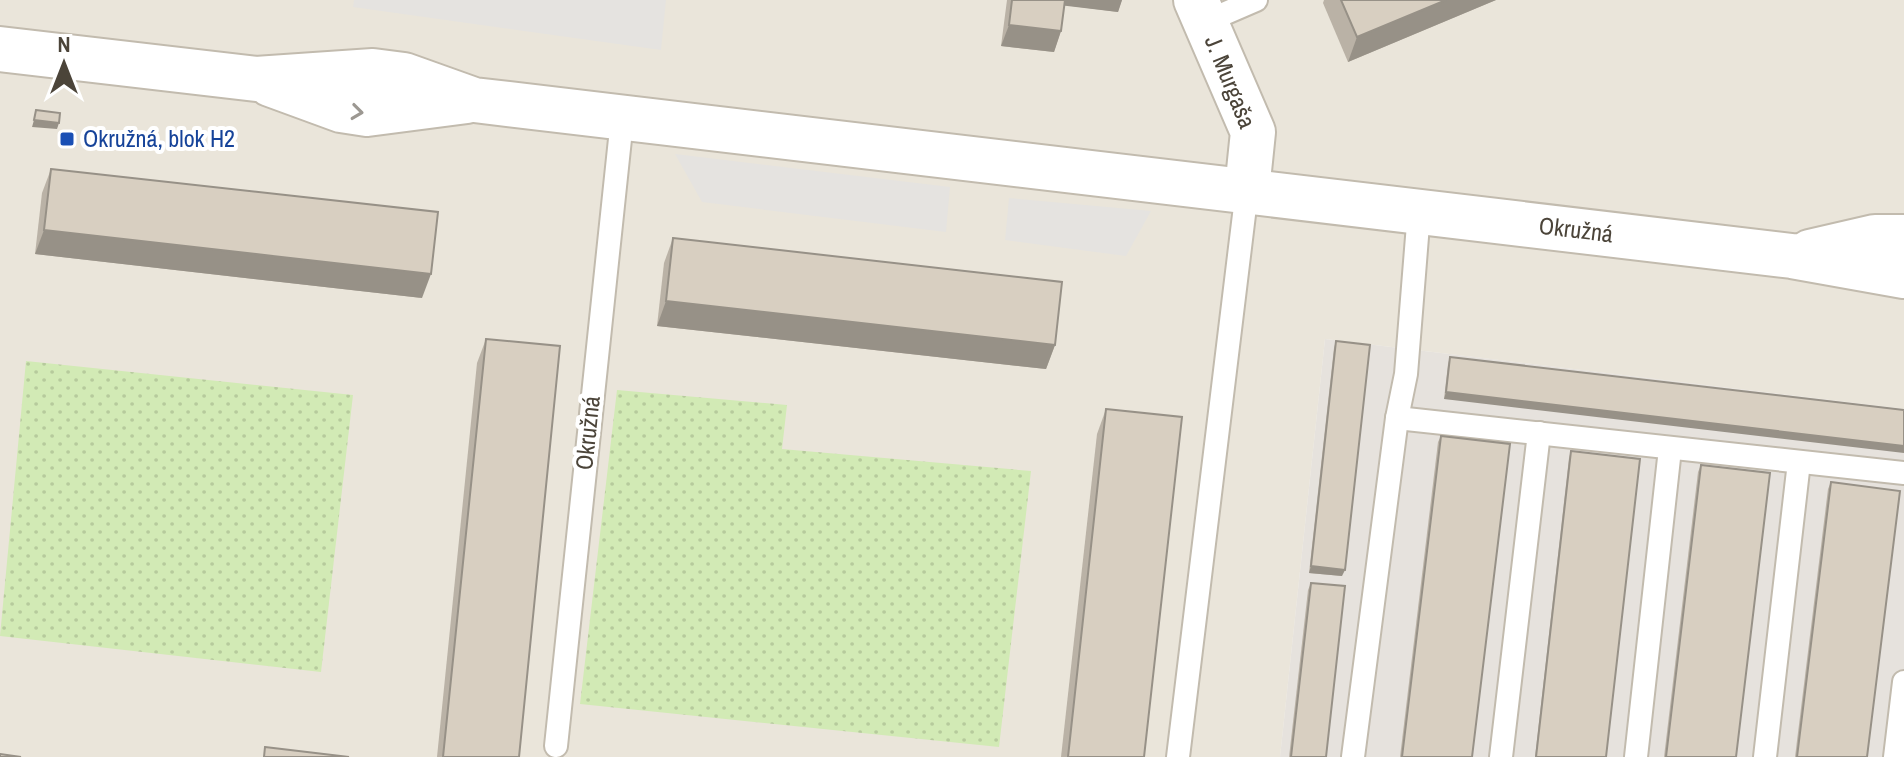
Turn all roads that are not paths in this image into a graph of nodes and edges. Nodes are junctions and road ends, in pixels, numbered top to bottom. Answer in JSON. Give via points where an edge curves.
{"nodes":[{"id":1,"x":1256,"y":0,"type":"edge"},
{"id":2,"x":1200,"y":11,"type":"edge"},
{"id":3,"x":0,"y":49,"type":"edge"},
{"id":4,"x":622,"y":120,"type":"junction"},
{"id":5,"x":1247,"y":190,"type":"junction"},
{"id":6,"x":1419,"y":212,"type":"junction"},
{"id":7,"x":1904,"y":237,"type":"edge"},
{"id":8,"x":1904,"y":254,"type":"edge"},
{"id":9,"x":1792,"y":256,"type":"junction"},
{"id":10,"x":1904,"y":276,"type":"edge"},
{"id":11,"x":1397,"y":418,"type":"junction"},
{"id":12,"x":1539,"y":433,"type":"junction"},
{"id":13,"x":1670,"y":449,"type":"junction"},
{"id":14,"x":1799,"y":462,"type":"junction"},
{"id":15,"x":1904,"y":473,"type":"edge"},
{"id":16,"x":1904,"y":682,"type":"edge"},
{"id":17,"x":556,"y":746,"type":"dead end"},
{"id":18,"x":1178,"y":757,"type":"edge"},
{"id":19,"x":1353,"y":757,"type":"edge"},
{"id":20,"x":1501,"y":757,"type":"edge"},
{"id":21,"x":1636,"y":757,"type":"edge"},
{"id":22,"x":1765,"y":757,"type":"edge"},
{"id":23,"x":1895,"y":757,"type":"edge"}],
"edges":[{"from":1,"to":2,"type":"lane","name":"J. Murgaša"},
{"from":2,"to":5,"type":"street","name":"J. Murgaša","via":[[1253,132]]},
{"from":3,"to":4,"type":"street","name":"Okružná","via":[[256,79],[373,71],[404,75],[474,100]]},
{"from":4,"to":5,"type":"street","name":"Okružná"},
{"from":4,"to":17,"type":"lane","name":"Okružná"},
{"from":5,"to":6,"type":"street","name":"Okružná"},
{"from":5,"to":18,"type":"lane"},
{"from":6,"to":9,"type":"street","name":"Okružná"},
{"from":6,"to":11,"type":"lane","via":[[1406,374]]},
{"from":7,"to":9,"type":"street","via":[[1875,237]]},
{"from":8,"to":9,"type":"street"},
{"from":9,"to":10,"type":"street","name":"Okružná"},
{"from":11,"to":12,"type":"lane"},
{"from":11,"to":19,"type":"lane"},
{"from":12,"to":13,"type":"lane"},
{"from":12,"to":20,"type":"lane"},
{"from":13,"to":14,"type":"lane"},
{"from":13,"to":21,"type":"lane"},
{"from":14,"to":15,"type":"lane"},
{"from":14,"to":22,"type":"lane"},
{"from":16,"to":23,"type":"lane"}]}
